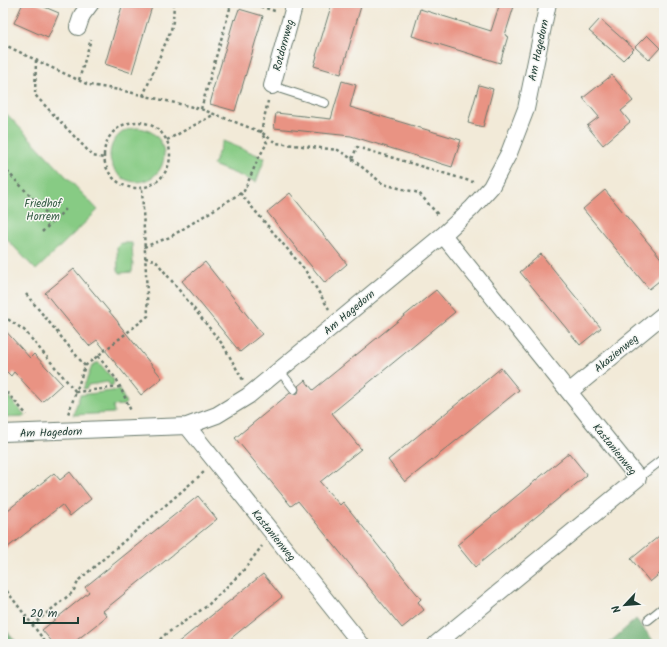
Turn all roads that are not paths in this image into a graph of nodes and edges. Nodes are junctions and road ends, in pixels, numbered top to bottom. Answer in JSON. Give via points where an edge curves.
{"nodes":[{"id":1,"x":91,"y":3,"type":"edge"},
{"id":2,"x":548,"y":3,"type":"edge"},
{"id":3,"x":293,"y":10,"type":"edge"},
{"id":4,"x":78,"y":27,"type":"road end"},
{"id":5,"x":272,"y":86,"type":"joint"},
{"id":6,"x":325,"y":103,"type":"dead end"},
{"id":7,"x":446,"y":232,"type":"junction"},
{"id":8,"x":664,"y":314,"type":"edge"},
{"id":9,"x":279,"y":370,"type":"junction"},
{"id":10,"x":294,"y":389,"type":"dead end"},
{"id":11,"x":569,"y":392,"type":"junction"},
{"id":12,"x":187,"y":426,"type":"junction"},
{"id":13,"x":3,"y":434,"type":"edge"},
{"id":14,"x":664,"y":458,"type":"edge"},
{"id":15,"x":638,"y":478,"type":"junction"},
{"id":16,"x":664,"y":607,"type":"edge"},
{"id":17,"x":648,"y":620,"type":"dead end"},
{"id":18,"x":361,"y":644,"type":"edge"},
{"id":19,"x":436,"y":644,"type":"edge"}],
"edges":[{"from":1,"to":4,"type":"street","via":[[82,15]]},
{"from":2,"to":7,"type":"street","name":"Am Hagedorn","via":[[526,109],[509,153],[491,187]]},
{"from":3,"to":5,"type":"street","name":"Rotdornweg"},
{"from":5,"to":6,"type":"lane"},
{"from":7,"to":9,"type":"street","name":"Am Hagedorn"},
{"from":7,"to":11,"type":"street","name":"Kastanienweg"},
{"from":8,"to":11,"type":"street","name":"Akazienweg"},
{"from":9,"to":10,"type":"lane"},
{"from":9,"to":12,"type":"street","name":"Am Hagedorn","via":[[251,394],[217,415]]},
{"from":11,"to":15,"type":"street","name":"Kastanienweg"},
{"from":12,"to":13,"type":"street","name":"Am Hagedorn"},
{"from":12,"to":18,"type":"street","name":"Kastanienweg"},
{"from":14,"to":15,"type":"lane"},
{"from":15,"to":19,"type":"street","name":"Kastanienweg"},
{"from":16,"to":17,"type":"lane"}]}
